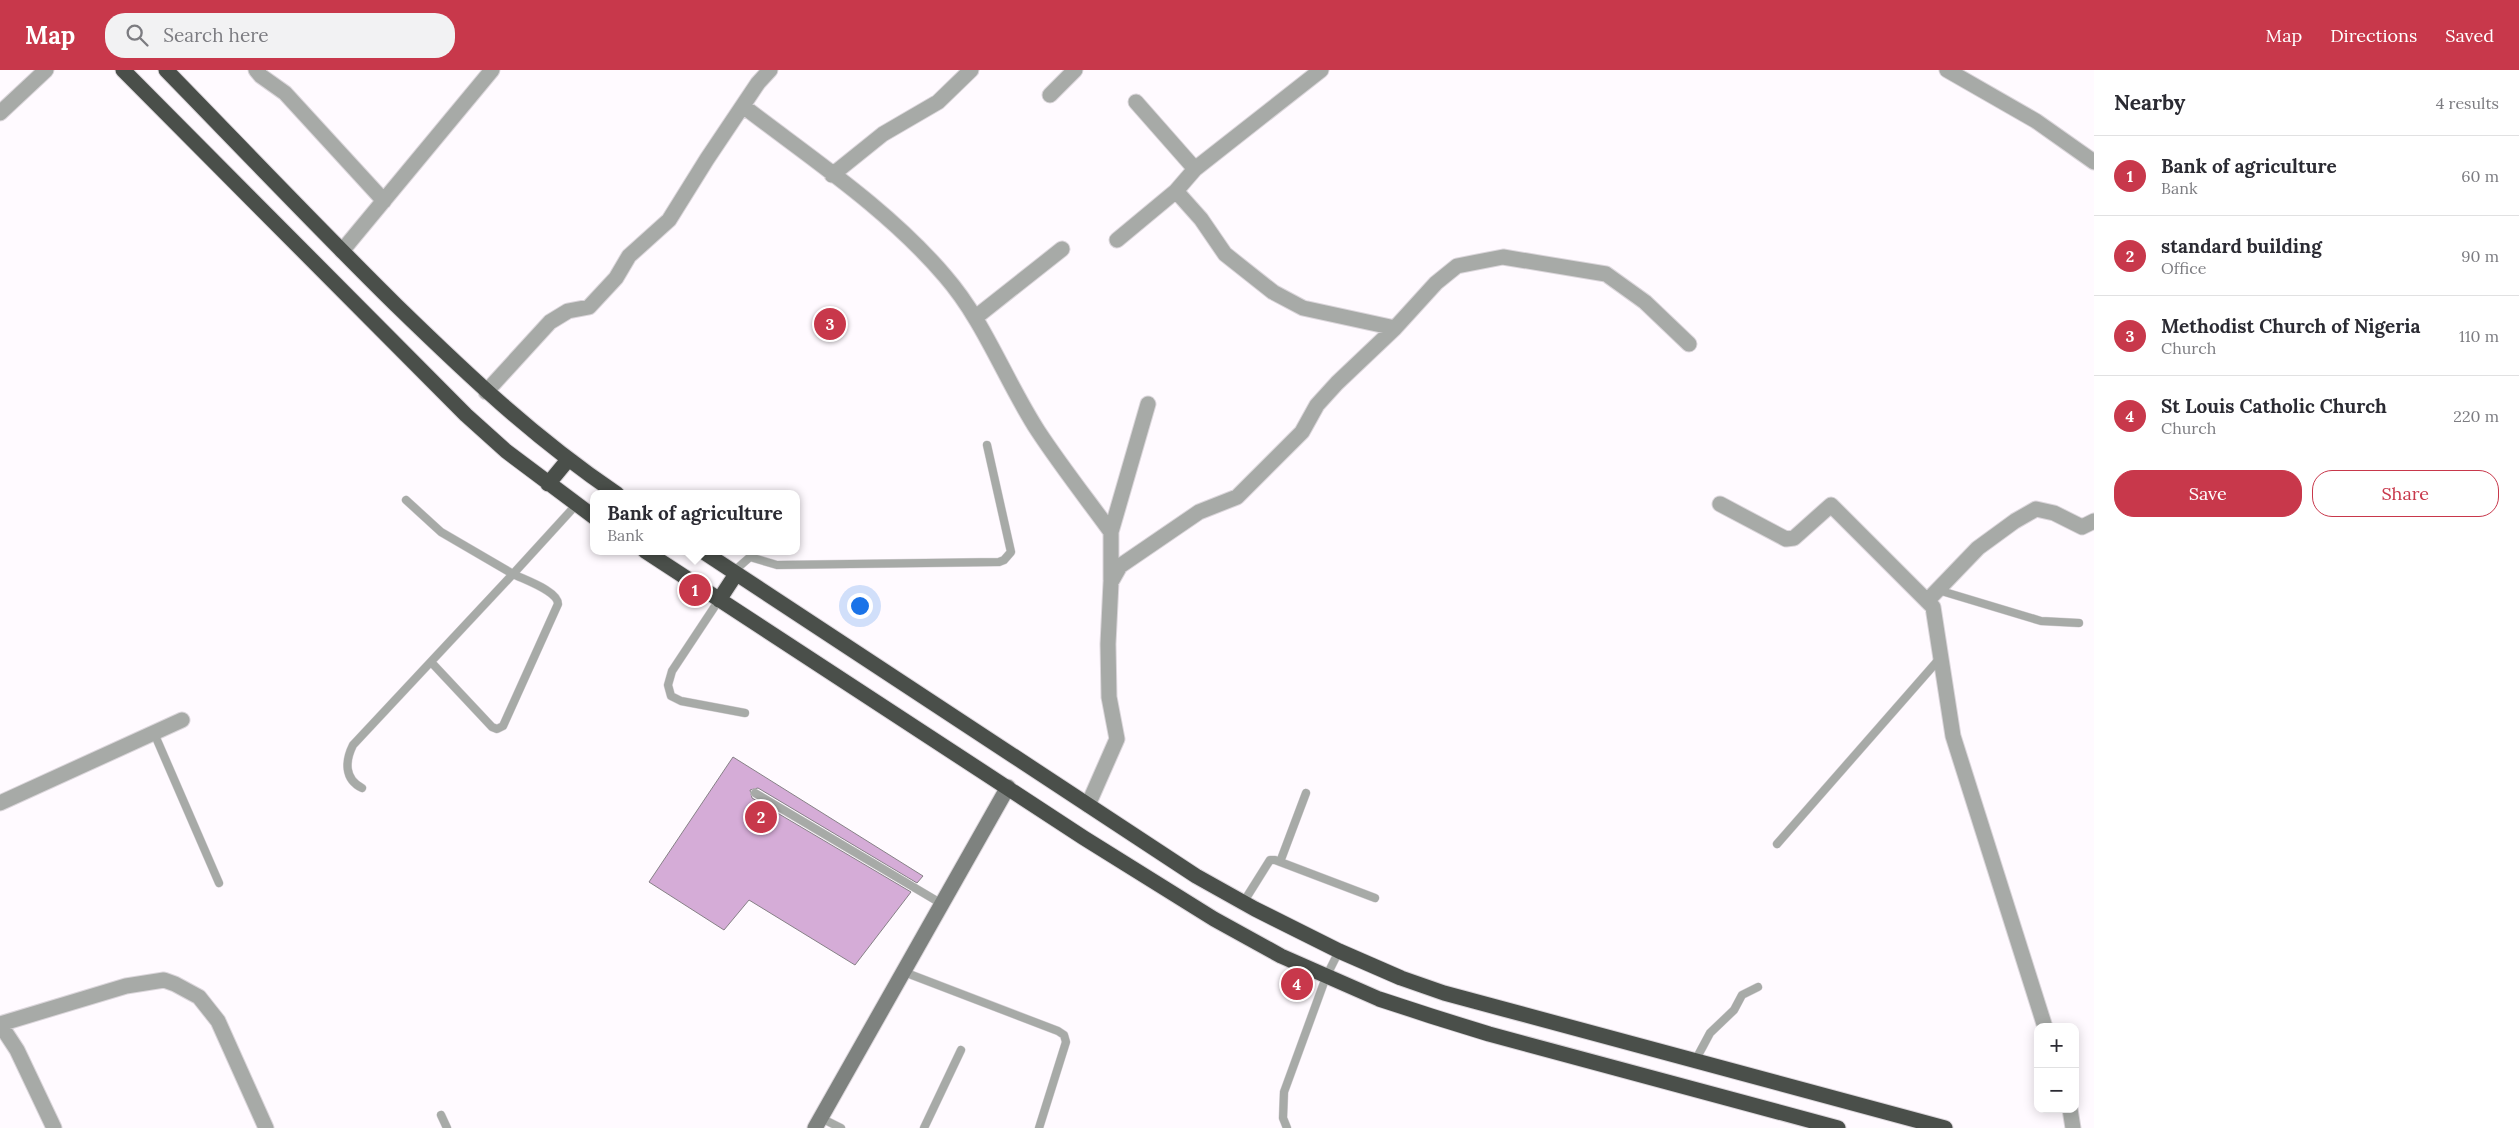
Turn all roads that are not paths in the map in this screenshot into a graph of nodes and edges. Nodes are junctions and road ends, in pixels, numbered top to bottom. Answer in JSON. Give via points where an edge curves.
{"nodes":[{"id":1,"x":46,"y":70,"type":"edge"},
{"id":2,"x":123,"y":70,"type":"edge"},
{"id":3,"x":166,"y":70,"type":"edge"},
{"id":4,"x":256,"y":70,"type":"edge"},
{"id":5,"x":492,"y":70,"type":"edge"},
{"id":6,"x":770,"y":70,"type":"edge"},
{"id":7,"x":971,"y":70,"type":"edge"},
{"id":8,"x":1075,"y":70,"type":"edge"},
{"id":9,"x":1321,"y":70,"type":"edge"},
{"id":10,"x":1947,"y":70,"type":"edge"},
{"id":11,"x":755,"y":76,"type":"edge"},
{"id":12,"x":1050,"y":95,"type":"dead end"},
{"id":13,"x":1136,"y":102,"type":"dead end"},
{"id":14,"x":743,"y":106,"type":"junction"},
{"id":15,"x":0,"y":113,"type":"edge"},
{"id":16,"x":2094,"y":162,"type":"edge"},
{"id":17,"x":1195,"y":170,"type":"junction"},
{"id":18,"x":832,"y":175,"type":"junction"},
{"id":19,"x":1176,"y":191,"type":"junction"},
{"id":20,"x":384,"y":202,"type":"junction"},
{"id":21,"x":1117,"y":240,"type":"dead end"},
{"id":22,"x":1062,"y":248,"type":"dead end"},
{"id":23,"x":342,"y":251,"type":"junction"},
{"id":24,"x":976,"y":317,"type":"junction"},
{"id":25,"x":1394,"y":328,"type":"junction"},
{"id":26,"x":1689,"y":344,"type":"dead end"},
{"id":27,"x":486,"y":392,"type":"junction"},
{"id":28,"x":1148,"y":404,"type":"dead end"},
{"id":29,"x":987,"y":444,"type":"dead end"},
{"id":30,"x":568,"y":461,"type":"junction"},
{"id":31,"x":548,"y":484,"type":"junction"},
{"id":32,"x":611,"y":490,"type":"edge"},
{"id":33,"x":406,"y":500,"type":"dead end"},
{"id":34,"x":1720,"y":504,"type":"dead end"},
{"id":35,"x":576,"y":505,"type":"junction"},
{"id":36,"x":590,"y":514,"type":"edge"},
{"id":37,"x":2094,"y":521,"type":"edge"},
{"id":38,"x":1111,"y":532,"type":"junction"},
{"id":39,"x":651,"y":555,"type":"edge"},
{"id":40,"x":708,"y":555,"type":"edge"},
{"id":41,"x":735,"y":573,"type":"junction"},
{"id":42,"x":513,"y":574,"type":"junction"},
{"id":43,"x":1111,"y":582,"type":"junction"},
{"id":44,"x":1938,"y":590,"type":"junction"},
{"id":45,"x":719,"y":600,"type":"junction"},
{"id":46,"x":1927,"y":601,"type":"junction"},
{"id":47,"x":2079,"y":623,"type":"dead end"},
{"id":48,"x":1941,"y":657,"type":"junction"},
{"id":49,"x":431,"y":662,"type":"junction"},
{"id":50,"x":745,"y":713,"type":"dead end"},
{"id":51,"x":182,"y":720,"type":"dead end"},
{"id":52,"x":154,"y":733,"type":"junction"},
{"id":53,"x":1008,"y":787,"type":"junction"},
{"id":54,"x":362,"y":788,"type":"dead end"},
{"id":55,"x":755,"y":792,"type":"dead end"},
{"id":56,"x":1306,"y":792,"type":"dead end"},
{"id":57,"x":0,"y":803,"type":"edge"},
{"id":58,"x":1088,"y":805,"type":"junction"},
{"id":59,"x":1777,"y":844,"type":"dead end"},
{"id":60,"x":1280,"y":862,"type":"junction"},
{"id":61,"x":219,"y":883,"type":"dead end"},
{"id":62,"x":1375,"y":898,"type":"dead end"},
{"id":63,"x":1243,"y":903,"type":"junction"},
{"id":64,"x":942,"y":904,"type":"junction"},
{"id":65,"x":1339,"y":951,"type":"junction"},
{"id":66,"x":904,"y":972,"type":"junction"},
{"id":67,"x":1326,"y":977,"type":"junction"},
{"id":68,"x":1758,"y":987,"type":"dead end"},
{"id":69,"x":2044,"y":1023,"type":"edge"},
{"id":70,"x":0,"y":1024,"type":"edge"},
{"id":71,"x":961,"y":1050,"type":"dead end"},
{"id":72,"x":1695,"y":1061,"type":"junction"},
{"id":73,"x":2071,"y":1113,"type":"edge"},
{"id":74,"x":441,"y":1115,"type":"dead end"},
{"id":75,"x":818,"y":1123,"type":"edge"},
{"id":76,"x":54,"y":1128,"type":"edge"},
{"id":77,"x":266,"y":1128,"type":"edge"},
{"id":78,"x":447,"y":1128,"type":"edge"},
{"id":79,"x":842,"y":1128,"type":"edge"},
{"id":80,"x":924,"y":1128,"type":"edge"},
{"id":81,"x":1039,"y":1128,"type":"edge"},
{"id":82,"x":1288,"y":1128,"type":"edge"},
{"id":83,"x":1838,"y":1128,"type":"edge"},
{"id":84,"x":1946,"y":1128,"type":"edge"},
{"id":85,"x":2073,"y":1128,"type":"edge"}],
"edges":[{"from":1,"to":15,"type":"street"},
{"from":2,"to":31,"type":"highway","via":[[430,381],[506,451]]},
{"from":3,"to":23,"type":"highway"},
{"from":4,"to":20,"type":"street","via":[[285,93]]},
{"from":5,"to":20,"type":"street"},
{"from":6,"to":11,"type":"street"},
{"from":7,"to":18,"type":"street","via":[[938,102],[883,134]]},
{"from":8,"to":12,"type":"street"},
{"from":9,"to":17,"type":"street"},
{"from":10,"to":16,"type":"street","via":[[2036,121]]},
{"from":11,"to":14,"type":"street"},
{"from":13,"to":17,"type":"street"},
{"from":14,"to":18,"type":"street"},
{"from":14,"to":27,"type":"street","via":[[669,220],[629,256],[616,278],[589,307],[568,311],[550,322]]},
{"from":17,"to":19,"type":"street"},
{"from":18,"to":24,"type":"street","via":[[890,220],[945,276]]},
{"from":19,"to":21,"type":"street"},
{"from":19,"to":25,"type":"street","via":[[1201,219],[1225,254],[1273,292],[1303,308]]},
{"from":20,"to":23,"type":"street"},
{"from":22,"to":24,"type":"street"},
{"from":23,"to":27,"type":"highway"},
{"from":24,"to":38,"type":"street","via":[[1038,431]]},
{"from":25,"to":26,"type":"street","via":[[1436,282],[1457,266],[1504,256],[1606,274],[1645,302]]},
{"from":25,"to":43,"type":"street","via":[[1317,405],[1302,432],[1237,497],[1199,512],[1120,566]]},
{"from":27,"to":30,"type":"highway"},
{"from":28,"to":38,"type":"street"},
{"from":29,"to":41,"type":"lane","via":[[1011,552],[1004,560],[777,565],[750,557]]},
{"from":30,"to":31,"type":"highway"},
{"from":30,"to":32,"type":"highway"},
{"from":31,"to":35,"type":"highway"},
{"from":33,"to":42,"type":"lane","via":[[441,532]]},
{"from":34,"to":46,"type":"street","via":[[1786,539],[1794,538],[1831,505]]},
{"from":35,"to":36,"type":"highway"},
{"from":35,"to":42,"type":"lane"},
{"from":37,"to":44,"type":"street","via":[[2082,527],[2036,509],[1978,548]]},
{"from":38,"to":43,"type":"street"},
{"from":39,"to":45,"type":"highway"},
{"from":40,"to":41,"type":"highway"},
{"from":41,"to":45,"type":"highway"},
{"from":41,"to":58,"type":"highway"},
{"from":42,"to":49,"type":"lane"},
{"from":42,"to":49,"type":"lane","via":[[554,593],[558,604],[503,726],[492,727]]},
{"from":43,"to":58,"type":"street","via":[[1109,697],[1117,739]]},
{"from":44,"to":46,"type":"street"},
{"from":44,"to":47,"type":"lane","via":[[2041,621]]},
{"from":45,"to":50,"type":"lane","via":[[672,671],[668,685],[671,696],[680,701]]},
{"from":45,"to":53,"type":"highway"},
{"from":46,"to":48,"type":"street","via":[[1933,607]]},
{"from":48,"to":59,"type":"lane"},
{"from":48,"to":69,"type":"street","via":[[1953,736]]},
{"from":49,"to":54,"type":"lane","via":[[353,745],[348,773],[350,780]]},
{"from":51,"to":52,"type":"street"},
{"from":52,"to":57,"type":"street"},
{"from":52,"to":61,"type":"lane"},
{"from":53,"to":64,"type":"street"},
{"from":53,"to":67,"type":"highway","via":[[1214,919]]},
{"from":55,"to":64,"type":"lane"},
{"from":56,"to":60,"type":"lane"},
{"from":58,"to":63,"type":"highway"},
{"from":60,"to":62,"type":"lane"},
{"from":60,"to":63,"type":"lane","via":[[1270,860]]},
{"from":63,"to":65,"type":"highway"},
{"from":64,"to":66,"type":"street"},
{"from":65,"to":67,"type":"lane"},
{"from":65,"to":72,"type":"highway","via":[[1444,993]]},
{"from":66,"to":75,"type":"street"},
{"from":66,"to":81,"type":"lane","via":[[1064,1035],[1066,1042]]},
{"from":67,"to":82,"type":"lane","via":[[1284,1092],[1283,1118]]},
{"from":67,"to":83,"type":"highway","via":[[1378,999],[1489,1034]]},
{"from":68,"to":72,"type":"lane","via":[[1742,995],[1734,1010],[1710,1033]]},
{"from":70,"to":76,"type":"street","via":[[17,1050]]},
{"from":70,"to":77,"type":"street","via":[[126,986],[164,980],[175,984],[189,990],[209,1007],[218,1021]]},
{"from":71,"to":80,"type":"lane"},
{"from":72,"to":84,"type":"highway"},
{"from":73,"to":85,"type":"street"},
{"from":74,"to":78,"type":"lane"},
{"from":75,"to":79,"type":"lane"}]}
